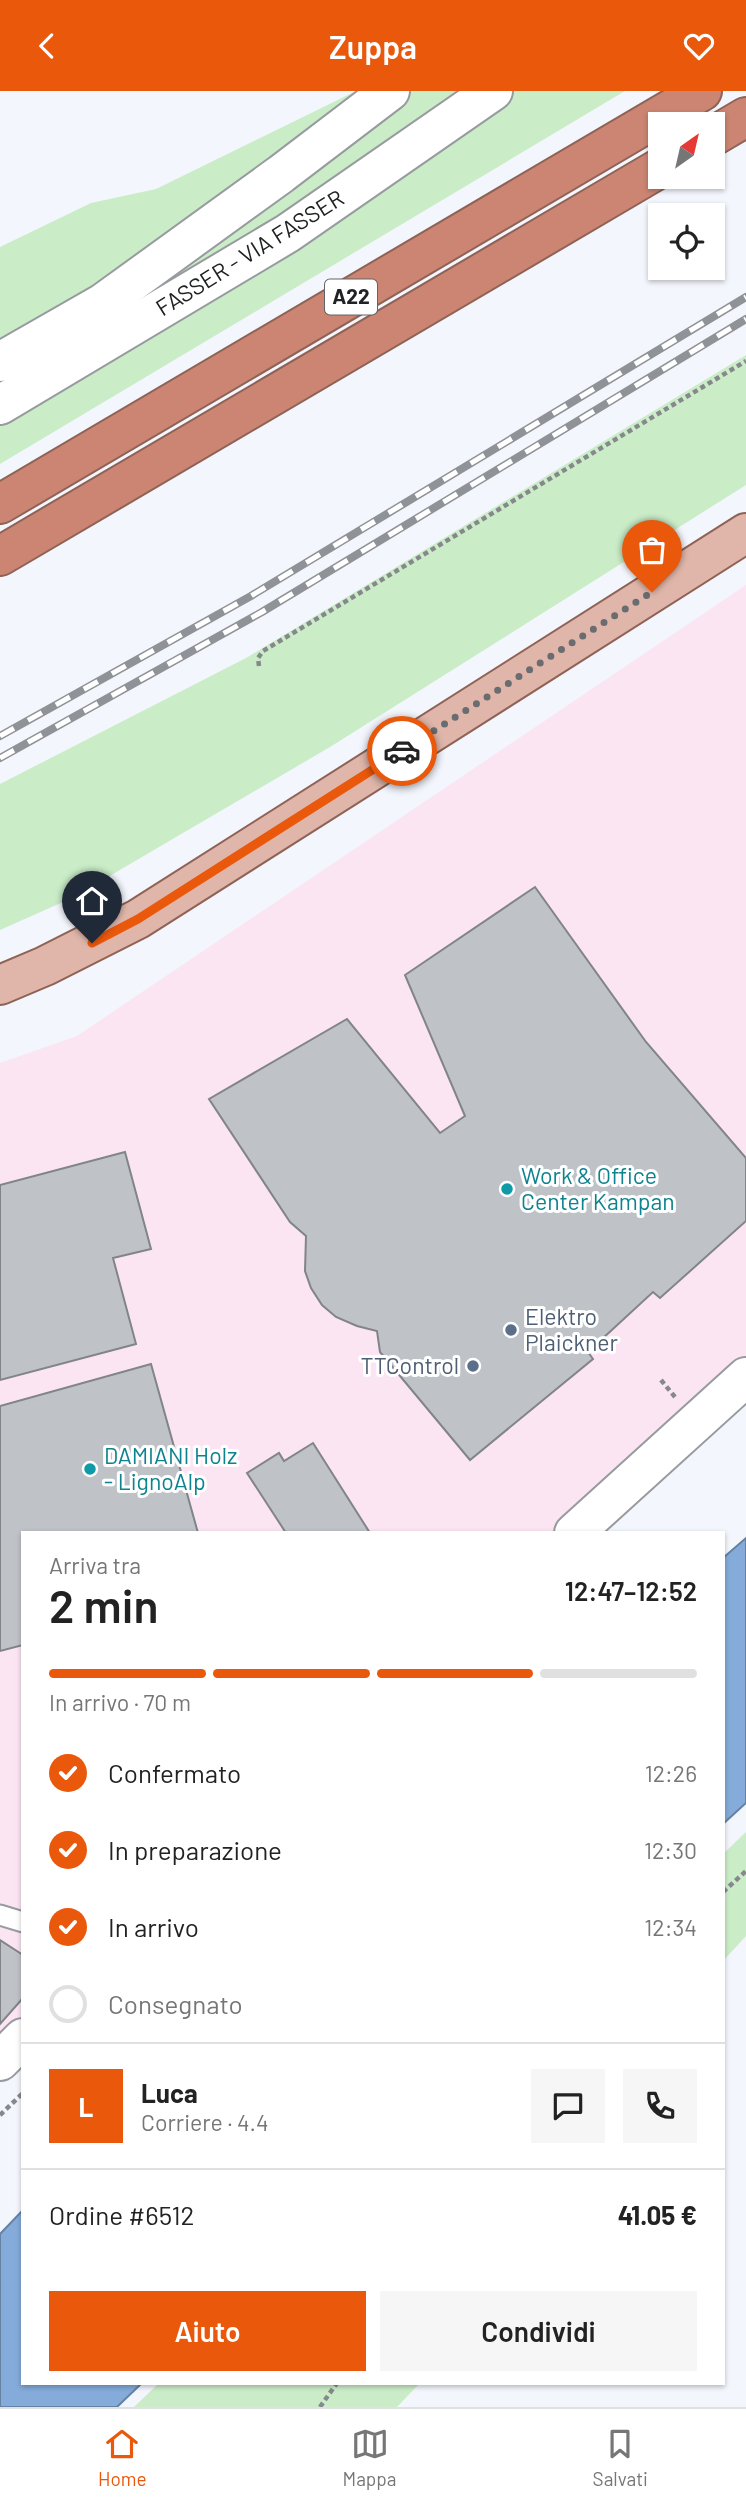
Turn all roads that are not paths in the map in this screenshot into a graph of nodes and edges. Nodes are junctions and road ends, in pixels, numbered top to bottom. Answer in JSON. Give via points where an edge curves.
{"nodes":[{"id":1,"x":390,"y":91,"type":"edge"},
{"id":2,"x":493,"y":91,"type":"edge"},
{"id":3,"x":702,"y":91,"type":"edge"},
{"id":4,"x":746,"y":117,"type":"edge"},
{"id":5,"x":725,"y":129,"type":"edge"},
{"id":6,"x":648,"y":175,"type":"edge"},
{"id":7,"x":0,"y":362,"type":"edge"},
{"id":8,"x":0,"y":405,"type":"edge"},
{"id":9,"x":0,"y":504,"type":"edge"},
{"id":10,"x":746,"y":533,"type":"edge"},
{"id":11,"x":0,"y":556,"type":"edge"},
{"id":12,"x":0,"y":985,"type":"edge"},
{"id":13,"x":746,"y":1377,"type":"edge"},
{"id":14,"x":576,"y":1531,"type":"edge"},
{"id":15,"x":0,"y":1915,"type":"edge"},
{"id":16,"x":21,"y":1921,"type":"edge"},
{"id":17,"x":21,"y":2040,"type":"edge"},
{"id":18,"x":0,"y":2061,"type":"edge"}],
"edges":[{"from":1,"to":7,"type":"street","name":"FASSER - VIA FASSER","via":[[103,303]]},
{"from":2,"to":8,"type":"street","name":"FASSER - VIA FASSER","via":[[288,233]]},
{"from":3,"to":9,"type":"highway","number":"A22"},
{"from":4,"to":5,"type":"highway"},
{"from":6,"to":11,"type":"highway","number":"A22"},
{"from":10,"to":12,"type":"main road","via":[[138,919]]},
{"from":13,"to":14,"type":"street"},
{"from":15,"to":16,"type":"lane"},
{"from":17,"to":18,"type":"street"}]}
